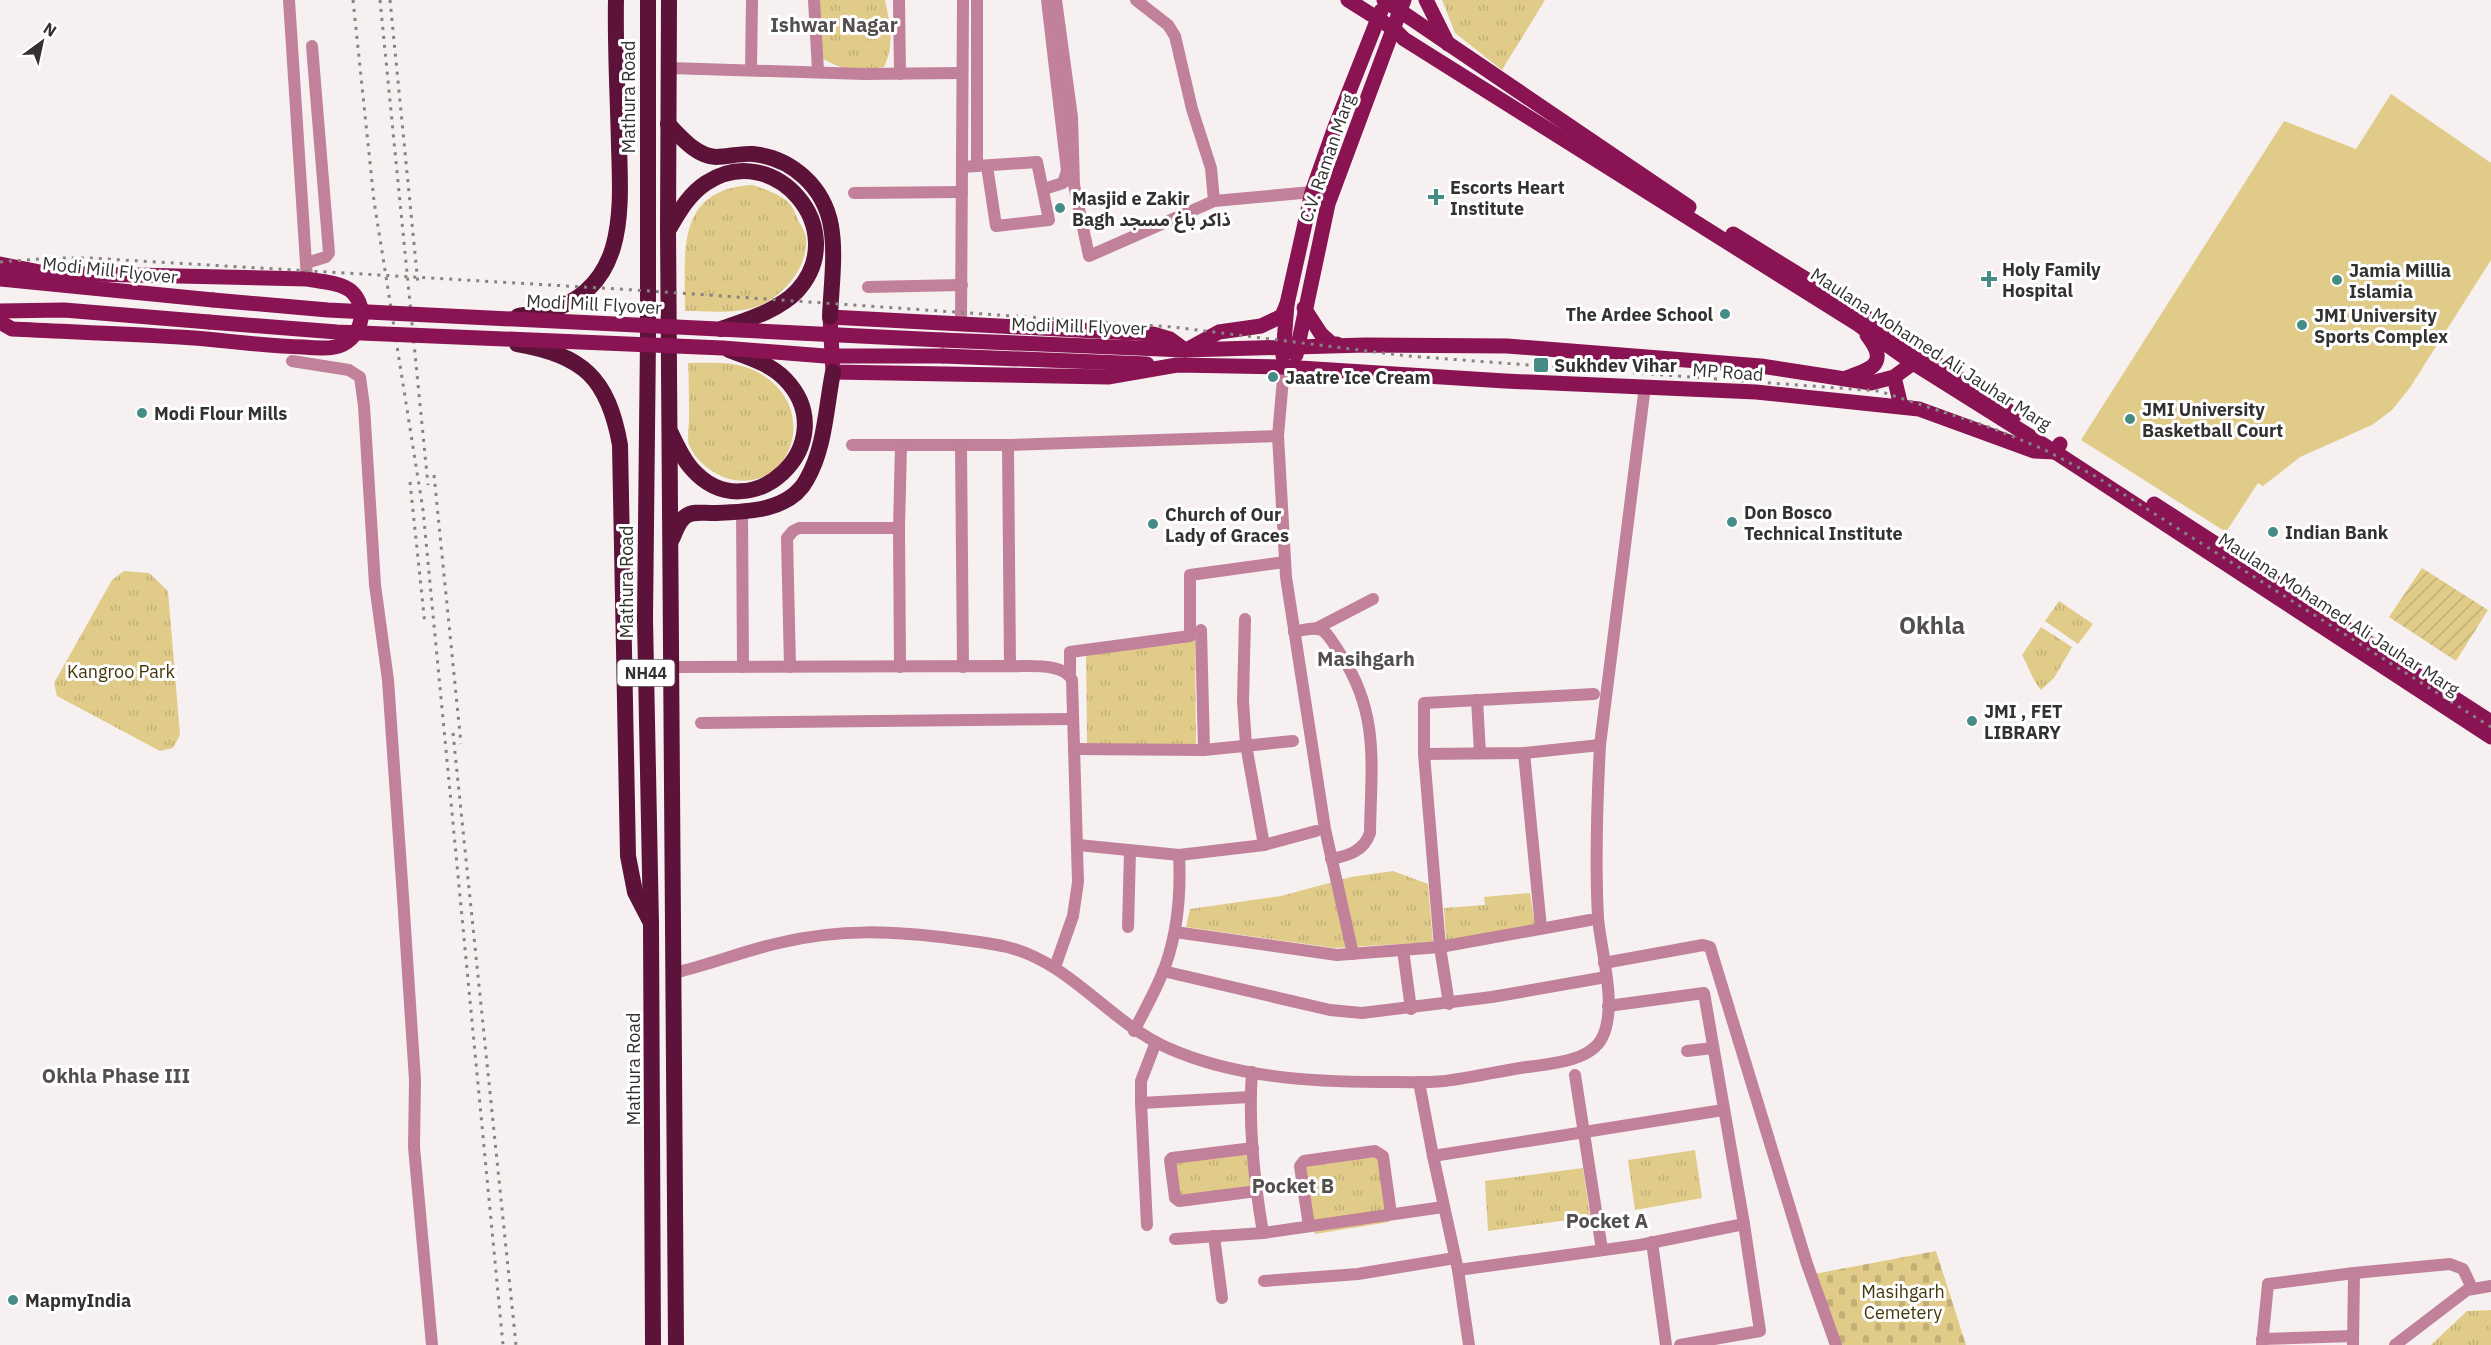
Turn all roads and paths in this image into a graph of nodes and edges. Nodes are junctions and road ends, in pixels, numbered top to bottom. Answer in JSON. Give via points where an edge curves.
{"nodes":[{"id":1,"x":289,"y":0,"type":"edge"},
{"id":2,"x":616,"y":0,"type":"edge"},
{"id":3,"x":648,"y":0,"type":"edge"},
{"id":4,"x":669,"y":0,"type":"edge"},
{"id":5,"x":752,"y":0,"type":"edge"},
{"id":6,"x":814,"y":0,"type":"edge"},
{"id":7,"x":899,"y":0,"type":"edge"},
{"id":8,"x":963,"y":0,"type":"edge"},
{"id":9,"x":978,"y":0,"type":"edge"},
{"id":10,"x":1047,"y":0,"type":"edge"},
{"id":11,"x":1056,"y":0,"type":"edge"},
{"id":12,"x":1136,"y":0,"type":"edge"},
{"id":13,"x":1348,"y":0,"type":"edge"},
{"id":14,"x":1384,"y":0,"type":"edge"},
{"id":15,"x":1426,"y":0,"type":"edge"},
{"id":16,"x":1402,"y":6,"type":"edge"},
{"id":17,"x":1379,"y":19,"type":"junction"},
{"id":18,"x":1394,"y":30,"type":"junction"},
{"id":19,"x":1449,"y":46,"type":"junction"},
{"id":20,"x":292,"y":50,"type":"junction"},
{"id":21,"x":669,"y":68,"type":"junction"},
{"id":22,"x":751,"y":69,"type":"junction"},
{"id":23,"x":818,"y":71,"type":"junction"},
{"id":24,"x":961,"y":73,"type":"junction"},
{"id":25,"x":900,"y":74,"type":"junction"},
{"id":26,"x":668,"y":124,"type":"junction"},
{"id":27,"x":982,"y":166,"type":"junction"},
{"id":28,"x":962,"y":167,"type":"junction"},
{"id":29,"x":1044,"y":189,"type":"junction"},
{"id":30,"x":962,"y":192,"type":"junction"},
{"id":31,"x":1312,"y":192,"type":"junction"},
{"id":32,"x":854,"y":193,"type":"dead end"},
{"id":33,"x":1331,"y":194,"type":"junction"},
{"id":34,"x":1214,"y":201,"type":"junction"},
{"id":35,"x":668,"y":229,"type":"junction"},
{"id":36,"x":306,"y":263,"type":"junction"},
{"id":37,"x":0,"y":274,"type":"edge"},
{"id":38,"x":307,"y":279,"type":"junction"},
{"id":39,"x":962,"y":285,"type":"junction"},
{"id":40,"x":868,"y":287,"type":"dead end"},
{"id":41,"x":1287,"y":304,"type":"junction"},
{"id":42,"x":1304,"y":308,"type":"junction"},
{"id":43,"x":0,"y":311,"type":"edge"},
{"id":44,"x":830,"y":317,"type":"junction"},
{"id":45,"x":502,"y":319,"type":"junction"},
{"id":46,"x":0,"y":322,"type":"edge"},
{"id":47,"x":961,"y":324,"type":"junction"},
{"id":48,"x":1859,"y":326,"type":"junction"},
{"id":49,"x":721,"y":329,"type":"junction"},
{"id":50,"x":486,"y":339,"type":"junction"},
{"id":51,"x":1365,"y":345,"type":"junction"},
{"id":52,"x":1290,"y":347,"type":"junction"},
{"id":53,"x":723,"y":348,"type":"junction"},
{"id":54,"x":1185,"y":350,"type":"junction"},
{"id":55,"x":1117,"y":355,"type":"junction"},
{"id":56,"x":1916,"y":357,"type":"junction"},
{"id":57,"x":292,"y":361,"type":"dead end"},
{"id":58,"x":1177,"y":365,"type":"junction"},
{"id":59,"x":1289,"y":367,"type":"junction"},
{"id":60,"x":832,"y":372,"type":"junction"},
{"id":61,"x":1894,"y":377,"type":"junction"},
{"id":62,"x":1840,"y":380,"type":"junction"},
{"id":63,"x":1645,"y":386,"type":"junction"},
{"id":64,"x":1901,"y":406,"type":"junction"},
{"id":65,"x":670,"y":430,"type":"junction"},
{"id":66,"x":1278,"y":436,"type":"junction"},
{"id":67,"x":852,"y":445,"type":"dead end"},
{"id":68,"x":1008,"y":445,"type":"junction"},
{"id":69,"x":901,"y":446,"type":"junction"},
{"id":70,"x":961,"y":446,"type":"junction"},
{"id":71,"x":2057,"y":448,"type":"junction"},
{"id":72,"x":742,"y":510,"type":"junction"},
{"id":73,"x":899,"y":528,"type":"junction"},
{"id":74,"x":671,"y":544,"type":"junction"},
{"id":75,"x":1285,"y":562,"type":"junction"},
{"id":76,"x":1373,"y":599,"type":"dead end"},
{"id":77,"x":1245,"y":619,"type":"dead end"},
{"id":78,"x":1317,"y":628,"type":"junction"},
{"id":79,"x":1201,"y":630,"type":"dead end"},
{"id":80,"x":1294,"y":632,"type":"junction"},
{"id":81,"x":963,"y":666,"type":"junction"},
{"id":82,"x":1010,"y":666,"type":"junction"},
{"id":83,"x":672,"y":667,"type":"junction"},
{"id":84,"x":743,"y":667,"type":"junction"},
{"id":85,"x":789,"y":667,"type":"junction"},
{"id":86,"x":900,"y":667,"type":"junction"},
{"id":87,"x":2400,"y":670,"type":"junction"},
{"id":88,"x":1070,"y":676,"type":"junction"},
{"id":89,"x":1594,"y":694,"type":"dead end"},
{"id":90,"x":1477,"y":700,"type":"junction"},
{"id":91,"x":1073,"y":719,"type":"junction"},
{"id":92,"x":2491,"y":722,"type":"edge"},
{"id":93,"x":701,"y":723,"type":"dead end"},
{"id":94,"x":2491,"y":737,"type":"edge"},
{"id":95,"x":1293,"y":741,"type":"dead end"},
{"id":96,"x":1246,"y":745,"type":"junction"},
{"id":97,"x":1600,"y":746,"type":"junction"},
{"id":98,"x":1074,"y":749,"type":"junction"},
{"id":99,"x":1204,"y":750,"type":"junction"},
{"id":100,"x":1479,"y":753,"type":"junction"},
{"id":101,"x":1524,"y":753,"type":"junction"},
{"id":102,"x":1424,"y":754,"type":"junction"},
{"id":103,"x":1316,"y":831,"type":"dead end"},
{"id":104,"x":1078,"y":845,"type":"junction"},
{"id":105,"x":1264,"y":845,"type":"junction"},
{"id":106,"x":1130,"y":851,"type":"junction"},
{"id":107,"x":1179,"y":855,"type":"junction"},
{"id":108,"x":1331,"y":860,"type":"junction"},
{"id":109,"x":1590,"y":920,"type":"dead end"},
{"id":110,"x":651,"y":924,"type":"junction"},
{"id":111,"x":1128,"y":927,"type":"dead end"},
{"id":112,"x":1541,"y":928,"type":"junction"},
{"id":113,"x":1175,"y":932,"type":"junction"},
{"id":114,"x":1440,"y":947,"type":"junction"},
{"id":115,"x":1403,"y":950,"type":"junction"},
{"id":116,"x":1353,"y":954,"type":"junction"},
{"id":117,"x":1604,"y":963,"type":"junction"},
{"id":118,"x":1055,"y":968,"type":"junction"},
{"id":119,"x":1163,"y":971,"type":"junction"},
{"id":120,"x":674,"y":973,"type":"junction"},
{"id":121,"x":1606,"y":977,"type":"junction"},
{"id":122,"x":1449,"y":1004,"type":"junction"},
{"id":123,"x":1608,"y":1006,"type":"junction"},
{"id":124,"x":1411,"y":1009,"type":"junction"},
{"id":125,"x":1134,"y":1031,"type":"junction"},
{"id":126,"x":1156,"y":1042,"type":"junction"},
{"id":127,"x":1713,"y":1048,"type":"junction"},
{"id":128,"x":1687,"y":1051,"type":"dead end"},
{"id":129,"x":1252,"y":1072,"type":"junction"},
{"id":130,"x":1575,"y":1075,"type":"dead end"},
{"id":131,"x":1419,"y":1082,"type":"junction"},
{"id":132,"x":1250,"y":1096,"type":"junction"},
{"id":133,"x":1141,"y":1103,"type":"junction"},
{"id":134,"x":1723,"y":1110,"type":"junction"},
{"id":135,"x":1585,"y":1132,"type":"junction"},
{"id":136,"x":1253,"y":1148,"type":"junction"},
{"id":137,"x":1432,"y":1156,"type":"junction"},
{"id":138,"x":1257,"y":1191,"type":"junction"},
{"id":139,"x":1443,"y":1207,"type":"junction"},
{"id":140,"x":1391,"y":1214,"type":"junction"},
{"id":141,"x":1744,"y":1224,"type":"junction"},
{"id":142,"x":1147,"y":1225,"type":"dead end"},
{"id":143,"x":1309,"y":1226,"type":"junction"},
{"id":144,"x":1263,"y":1233,"type":"junction"},
{"id":145,"x":1214,"y":1236,"type":"junction"},
{"id":146,"x":1175,"y":1239,"type":"dead end"},
{"id":147,"x":1652,"y":1242,"type":"junction"},
{"id":148,"x":1602,"y":1250,"type":"junction"},
{"id":149,"x":1457,"y":1264,"type":"junction"},
{"id":150,"x":2354,"y":1273,"type":"junction"},
{"id":151,"x":1264,"y":1281,"type":"dead end"},
{"id":152,"x":2491,"y":1286,"type":"edge"},
{"id":153,"x":2472,"y":1288,"type":"junction"},
{"id":154,"x":1222,"y":1298,"type":"dead end"},
{"id":155,"x":2353,"y":1341,"type":"edge"},
{"id":156,"x":2262,"y":1342,"type":"edge"},
{"id":157,"x":432,"y":1345,"type":"edge"},
{"id":158,"x":654,"y":1345,"type":"edge"},
{"id":159,"x":676,"y":1345,"type":"edge"},
{"id":160,"x":1468,"y":1345,"type":"edge"},
{"id":161,"x":1666,"y":1345,"type":"edge"},
{"id":162,"x":1680,"y":1345,"type":"edge"},
{"id":163,"x":1836,"y":1345,"type":"edge"},
{"id":164,"x":2395,"y":1345,"type":"edge"}],
"edges":[{"from":1,"to":20,"type":"street"},
{"from":2,"to":45,"type":"highway","bridge":true,"via":[[621,206],[613,251],[594,282],[566,304]]},
{"from":3,"to":110,"type":"highway","name":"Mathura Road","number":"NH44","via":[[645,619]]},
{"from":4,"to":21,"type":"highway","number":"NH44"},
{"from":5,"to":22,"type":"street"},
{"from":6,"to":23,"type":"street"},
{"from":7,"to":25,"type":"street"},
{"from":8,"to":24,"type":"street"},
{"from":9,"to":27,"type":"street"},
{"from":10,"to":29,"type":"street","via":[[1067,171],[1064,183]]},
{"from":11,"to":34,"type":"street","via":[[1072,117],[1074,185],[1089,256]]},
{"from":12,"to":34,"type":"street","via":[[1168,25],[1175,36],[1210,168]]},
{"from":13,"to":17,"type":"main road","name":"Maulana Mohamed Ali Jauhar Marg"},
{"from":14,"to":16,"type":"main road","name":"Maulana Mohamed Ali Jauhar Marg"},
{"from":14,"to":17,"type":"main road","name":"C.V. Raman Marg"},
{"from":15,"to":19,"type":"main road"},
{"from":16,"to":18,"type":"main road","name":"C.V. Raman Marg"},
{"from":16,"to":19,"type":"main road","name":"Maulana Mohamed Ali Jauhar Marg"},
{"from":17,"to":18,"type":"main road","name":"Maulana Mohamed Ali Jauhar Marg"},
{"from":17,"to":31,"type":"main road","name":"C.V. Raman Marg"},
{"from":18,"to":33,"type":"main road","name":"C.V. Raman Marg"},
{"from":18,"to":48,"type":"main road","name":"Maulana Mohamed Ali Jauhar Marg"},
{"from":19,"to":56,"type":"main road","name":"Maulana Mohamed Ali Jauhar Marg"},
{"from":20,"to":36,"type":"street"},
{"from":20,"to":36,"type":"street","via":[[312,48],[329,253]]},
{"from":21,"to":22,"type":"street"},
{"from":21,"to":26,"type":"highway","number":"NH44"},
{"from":22,"to":23,"type":"street"},
{"from":23,"to":25,"type":"street"},
{"from":24,"to":25,"type":"street"},
{"from":24,"to":28,"type":"street"},
{"from":26,"to":35,"type":"highway","number":"NH44"},
{"from":26,"to":44,"type":"highway","via":[[704,154],[771,158],[791,166],[814,188],[831,226]]},
{"from":27,"to":28,"type":"street"},
{"from":27,"to":29,"type":"street","via":[[1037,162]]},
{"from":27,"to":29,"type":"street","via":[[996,226],[1049,220]]},
{"from":28,"to":30,"type":"street"},
{"from":30,"to":32,"type":"street"},
{"from":30,"to":39,"type":"street"},
{"from":31,"to":33,"type":"street"},
{"from":31,"to":34,"type":"street"},
{"from":31,"to":41,"type":"main road","name":"C.V. Raman Marg"},
{"from":33,"to":42,"type":"main road","name":"C.V. Raman Marg"},
{"from":35,"to":49,"type":"highway","via":[[693,193],[719,176],[751,172],[773,178],[793,190],[811,217],[814,255],[807,278],[797,291],[772,309]]},
{"from":35,"to":65,"type":"highway","number":"NH44"},
{"from":36,"to":38,"type":"street"},
{"from":37,"to":38,"type":"main road","via":[[25,269],[45,273]]},
{"from":37,"to":45,"type":"main road","name":"Modi Mill Flyover","bridge":true,"via":[[66,285],[316,309]]},
{"from":38,"to":46,"type":"main road","via":[[341,285],[359,302],[360,326],[345,345],[276,347],[12,329]]},
{"from":39,"to":40,"type":"street"},
{"from":39,"to":47,"type":"street"},
{"from":41,"to":52,"type":"main road","name":"C.V. Raman Marg"},
{"from":41,"to":54,"type":"main road","via":[[1282,316],[1261,326],[1219,332]]},
{"from":42,"to":51,"type":"main road","via":[[1332,344]]},
{"from":42,"to":52,"type":"main road","name":"C.V. Raman Marg"},
{"from":43,"to":50,"type":"main road","name":"Modi Mill Flyover","bridge":true,"via":[[64,310],[337,332]]},
{"from":44,"to":47,"type":"main road"},
{"from":44,"to":60,"type":"main road"},
{"from":45,"to":49,"type":"main road","name":"Modi Mill Flyover","bridge":true},
{"from":47,"to":54,"type":"main road","via":[[1153,334],[1170,339]]},
{"from":48,"to":56,"type":"main road","name":"Maulana Mohamed Ali Jauhar Marg"},
{"from":48,"to":62,"type":"main road","via":[[1877,347],[1878,356],[1873,366]]},
{"from":49,"to":55,"type":"main road","name":"Modi Mill Flyover","bridge":true},
{"from":50,"to":53,"type":"main road","name":"Modi Mill Flyover","bridge":true},
{"from":50,"to":110,"type":"highway","bridge":true,"via":[[534,347],[575,361],[596,381],[615,416],[620,445],[628,856],[635,892]]},
{"from":51,"to":52,"type":"main road","name":"MP Road"},
{"from":51,"to":62,"type":"main road","name":"MP Road","via":[[1507,346],[1761,366]]},
{"from":52,"to":54,"type":"main road","name":"Modi Mill Flyover"},
{"from":52,"to":59,"type":"main road","name":"C.V. Raman Marg"},
{"from":53,"to":55,"type":"main road","name":"Modi Mill Flyover","bridge":true,"via":[[825,356]]},
{"from":53,"to":65,"type":"highway","via":[[774,370],[792,386],[802,408],[804,432],[792,465],[774,481],[752,490],[716,487],[693,470]]},
{"from":54,"to":55,"type":"main road","name":"Modi Mill Flyover"},
{"from":55,"to":58,"type":"main road","name":"Modi Mill Flyover"},
{"from":56,"to":61,"type":"main road","name":"MP Road"},
{"from":56,"to":71,"type":"main road","name":"Maulana Mohamed Ali Jauhar Marg"},
{"from":57,"to":157,"type":"street","via":[[350,370],[360,377],[375,585],[388,680],[415,1080],[414,1148]]},
{"from":58,"to":59,"type":"main road","name":"MP Road"},
{"from":58,"to":60,"type":"main road","via":[[1108,377]]},
{"from":59,"to":63,"type":"main road","name":"MP Road"},
{"from":59,"to":66,"type":"street"},
{"from":60,"to":72,"type":"highway","via":[[818,456],[807,481],[793,497],[776,506]]},
{"from":61,"to":62,"type":"main road","name":"MP Road","via":[[1871,383]]},
{"from":61,"to":64,"type":"main road"},
{"from":63,"to":64,"type":"main road","name":"MP Road"},
{"from":63,"to":97,"type":"street"},
{"from":64,"to":71,"type":"main road","name":"MP Road","via":[[2034,451]]},
{"from":65,"to":74,"type":"highway","number":"NH44"},
{"from":66,"to":68,"type":"street"},
{"from":66,"to":75,"type":"street"},
{"from":67,"to":69,"type":"street"},
{"from":68,"to":70,"type":"street"},
{"from":68,"to":82,"type":"street"},
{"from":69,"to":70,"type":"street"},
{"from":69,"to":73,"type":"street"},
{"from":70,"to":81,"type":"street"},
{"from":71,"to":87,"type":"main road","name":"Maulana Mohamed Ali Jauhar Marg"},
{"from":72,"to":74,"type":"highway","via":[[690,513],[678,524]]},
{"from":72,"to":84,"type":"street"},
{"from":73,"to":85,"type":"street","via":[[799,528],[789,534]]},
{"from":73,"to":86,"type":"street"},
{"from":74,"to":83,"type":"highway","number":"NH44"},
{"from":75,"to":80,"type":"street"},
{"from":75,"to":88,"type":"street","via":[[1190,575],[1191,636],[1070,652]]},
{"from":76,"to":78,"type":"street"},
{"from":77,"to":96,"type":"street"},
{"from":78,"to":80,"type":"street"},
{"from":78,"to":108,"type":"street","via":[[1329,637],[1352,671],[1371,731],[1370,833],[1358,851]]},
{"from":79,"to":99,"type":"street"},
{"from":80,"to":108,"type":"street"},
{"from":81,"to":82,"type":"street"},
{"from":81,"to":86,"type":"street"},
{"from":82,"to":88,"type":"street","via":[[1058,669]]},
{"from":83,"to":84,"type":"street"},
{"from":83,"to":120,"type":"highway","number":"NH44"},
{"from":84,"to":85,"type":"street"},
{"from":85,"to":86,"type":"street"},
{"from":87,"to":92,"type":"main road","name":"Maulana Mohamed Ali Jauhar Marg"},
{"from":87,"to":94,"type":"main road","name":"Maulana Mohamed Ali Jauhar Marg"},
{"from":88,"to":91,"type":"street"},
{"from":89,"to":90,"type":"street"},
{"from":90,"to":100,"type":"street"},
{"from":90,"to":102,"type":"street","via":[[1424,703]]},
{"from":91,"to":93,"type":"street"},
{"from":91,"to":98,"type":"street"},
{"from":95,"to":96,"type":"street"},
{"from":96,"to":99,"type":"street"},
{"from":96,"to":105,"type":"street"},
{"from":97,"to":101,"type":"street"},
{"from":97,"to":117,"type":"street","via":[[1599,918]]},
{"from":98,"to":99,"type":"street"},
{"from":98,"to":104,"type":"street"},
{"from":100,"to":101,"type":"street"},
{"from":100,"to":102,"type":"street"},
{"from":101,"to":112,"type":"street"},
{"from":102,"to":114,"type":"street"},
{"from":103,"to":105,"type":"street"},
{"from":104,"to":106,"type":"street"},
{"from":104,"to":118,"type":"street","via":[[1073,916]]},
{"from":105,"to":107,"type":"street"},
{"from":106,"to":107,"type":"street"},
{"from":106,"to":111,"type":"street"},
{"from":107,"to":113,"type":"street"},
{"from":108,"to":116,"type":"street"},
{"from":109,"to":112,"type":"street"},
{"from":110,"to":158,"type":"highway","name":"Mathura Road","number":"NH44"},
{"from":112,"to":114,"type":"street"},
{"from":113,"to":116,"type":"street"},
{"from":113,"to":119,"type":"street"},
{"from":114,"to":115,"type":"street"},
{"from":114,"to":122,"type":"street"},
{"from":115,"to":116,"type":"street"},
{"from":115,"to":124,"type":"street"},
{"from":117,"to":121,"type":"street"},
{"from":117,"to":163,"type":"street","via":[[1703,945],[1711,949],[1806,1264]]},
{"from":118,"to":120,"type":"street","via":[[1008,947],[875,931],[777,943]]},
{"from":118,"to":125,"type":"street"},
{"from":119,"to":124,"type":"street","via":[[1330,1010],[1362,1013]]},
{"from":119,"to":125,"type":"street"},
{"from":120,"to":159,"type":"highway","number":"NH44"},
{"from":121,"to":122,"type":"street"},
{"from":121,"to":123,"type":"street"},
{"from":122,"to":124,"type":"street"},
{"from":123,"to":127,"type":"street","via":[[1703,992]]},
{"from":123,"to":131,"type":"street","via":[[1603,1035],[1594,1048],[1582,1055],[1445,1081]]},
{"from":125,"to":126,"type":"street"},
{"from":126,"to":129,"type":"street","via":[[1194,1059]]},
{"from":126,"to":133,"type":"street","via":[[1141,1081]]},
{"from":127,"to":128,"type":"street"},
{"from":127,"to":134,"type":"street"},
{"from":129,"to":131,"type":"street","via":[[1337,1082]]},
{"from":129,"to":132,"type":"street"},
{"from":130,"to":135,"type":"street"},
{"from":131,"to":137,"type":"street"},
{"from":132,"to":133,"type":"street"},
{"from":132,"to":136,"type":"street"},
{"from":133,"to":142,"type":"street"},
{"from":134,"to":135,"type":"street"},
{"from":134,"to":141,"type":"street"},
{"from":135,"to":137,"type":"street"},
{"from":135,"to":148,"type":"street"},
{"from":136,"to":138,"type":"street"},
{"from":136,"to":138,"type":"street","via":[[1170,1160],[1175,1198],[1179,1201]]},
{"from":137,"to":139,"type":"street"},
{"from":138,"to":144,"type":"street"},
{"from":139,"to":140,"type":"street"},
{"from":139,"to":149,"type":"street"},
{"from":140,"to":143,"type":"street"},
{"from":140,"to":143,"type":"street","via":[[1383,1156],[1375,1151],[1304,1161],[1300,1166]]},
{"from":141,"to":147,"type":"street"},
{"from":141,"to":162,"type":"street","via":[[1760,1331]]},
{"from":143,"to":144,"type":"street"},
{"from":144,"to":145,"type":"street"},
{"from":145,"to":146,"type":"street"},
{"from":145,"to":154,"type":"street"},
{"from":147,"to":148,"type":"street"},
{"from":147,"to":161,"type":"street"},
{"from":148,"to":149,"type":"street"},
{"from":149,"to":151,"type":"street"},
{"from":149,"to":160,"type":"street"},
{"from":150,"to":153,"type":"street","via":[[2450,1264],[2466,1273]]},
{"from":150,"to":155,"type":"street"},
{"from":150,"to":156,"type":"street","via":[[2268,1284]]},
{"from":152,"to":153,"type":"street"},
{"from":153,"to":164,"type":"street"},
{"from":155,"to":156,"type":"street"}]}
